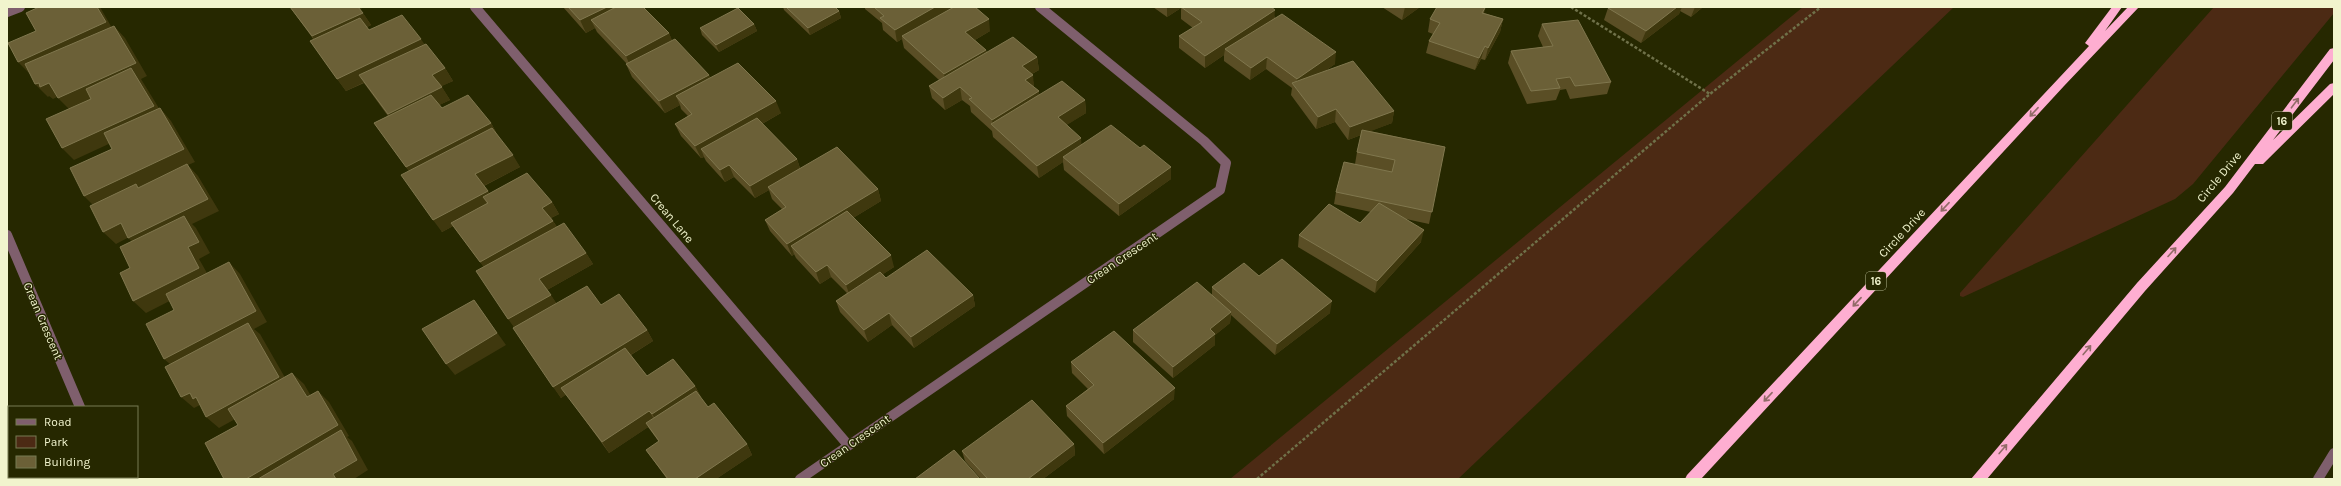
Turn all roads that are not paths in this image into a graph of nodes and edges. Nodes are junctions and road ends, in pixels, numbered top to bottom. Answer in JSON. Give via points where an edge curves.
{"nodes":[{"id":1,"x":20,"y":7,"type":"edge"},
{"id":2,"x":476,"y":7,"type":"edge"},
{"id":3,"x":1040,"y":7,"type":"edge"},
{"id":4,"x":2117,"y":7,"type":"edge"},
{"id":5,"x":2134,"y":7,"type":"edge"},
{"id":6,"x":7,"y":12,"type":"edge"},
{"id":7,"x":2334,"y":52,"type":"edge"},
{"id":8,"x":2060,"y":83,"type":"junction"},
{"id":9,"x":2334,"y":88,"type":"edge"},
{"id":10,"x":2229,"y":190,"type":"junction"},
{"id":11,"x":7,"y":235,"type":"edge"},
{"id":12,"x":80,"y":406,"type":"edge"},
{"id":13,"x":848,"y":445,"type":"junction"},
{"id":14,"x":2334,"y":453,"type":"edge"},
{"id":15,"x":800,"y":479,"type":"edge"},
{"id":16,"x":1692,"y":479,"type":"edge"},
{"id":17,"x":1978,"y":479,"type":"edge"},
{"id":18,"x":2318,"y":479,"type":"edge"}],
"edges":[{"from":1,"to":6,"type":"street"},
{"from":2,"to":13,"type":"street","name":"Crean Lane"},
{"from":3,"to":13,"type":"street","name":"Crean Crescent","via":[[1226,163],[1220,190]]},
{"from":4,"to":8,"type":"highway"},
{"from":5,"to":8,"type":"highway","name":"Circle Drive","number":"16"},
{"from":10,"to":7,"type":"highway","name":"Circle Drive","number":"16","one_way":true},
{"from":8,"to":16,"type":"highway","name":"Circle Drive","number":"16","one_way":true},
{"from":9,"to":10,"type":"highway"},
{"from":17,"to":10,"type":"highway","name":"Circle Drive","number":"16","one_way":true,"via":[[2141,286]]},
{"from":11,"to":12,"type":"street","name":"Crean Crescent"},
{"from":13,"to":15,"type":"street","name":"Crean Crescent"},
{"from":14,"to":18,"type":"street"}]}
